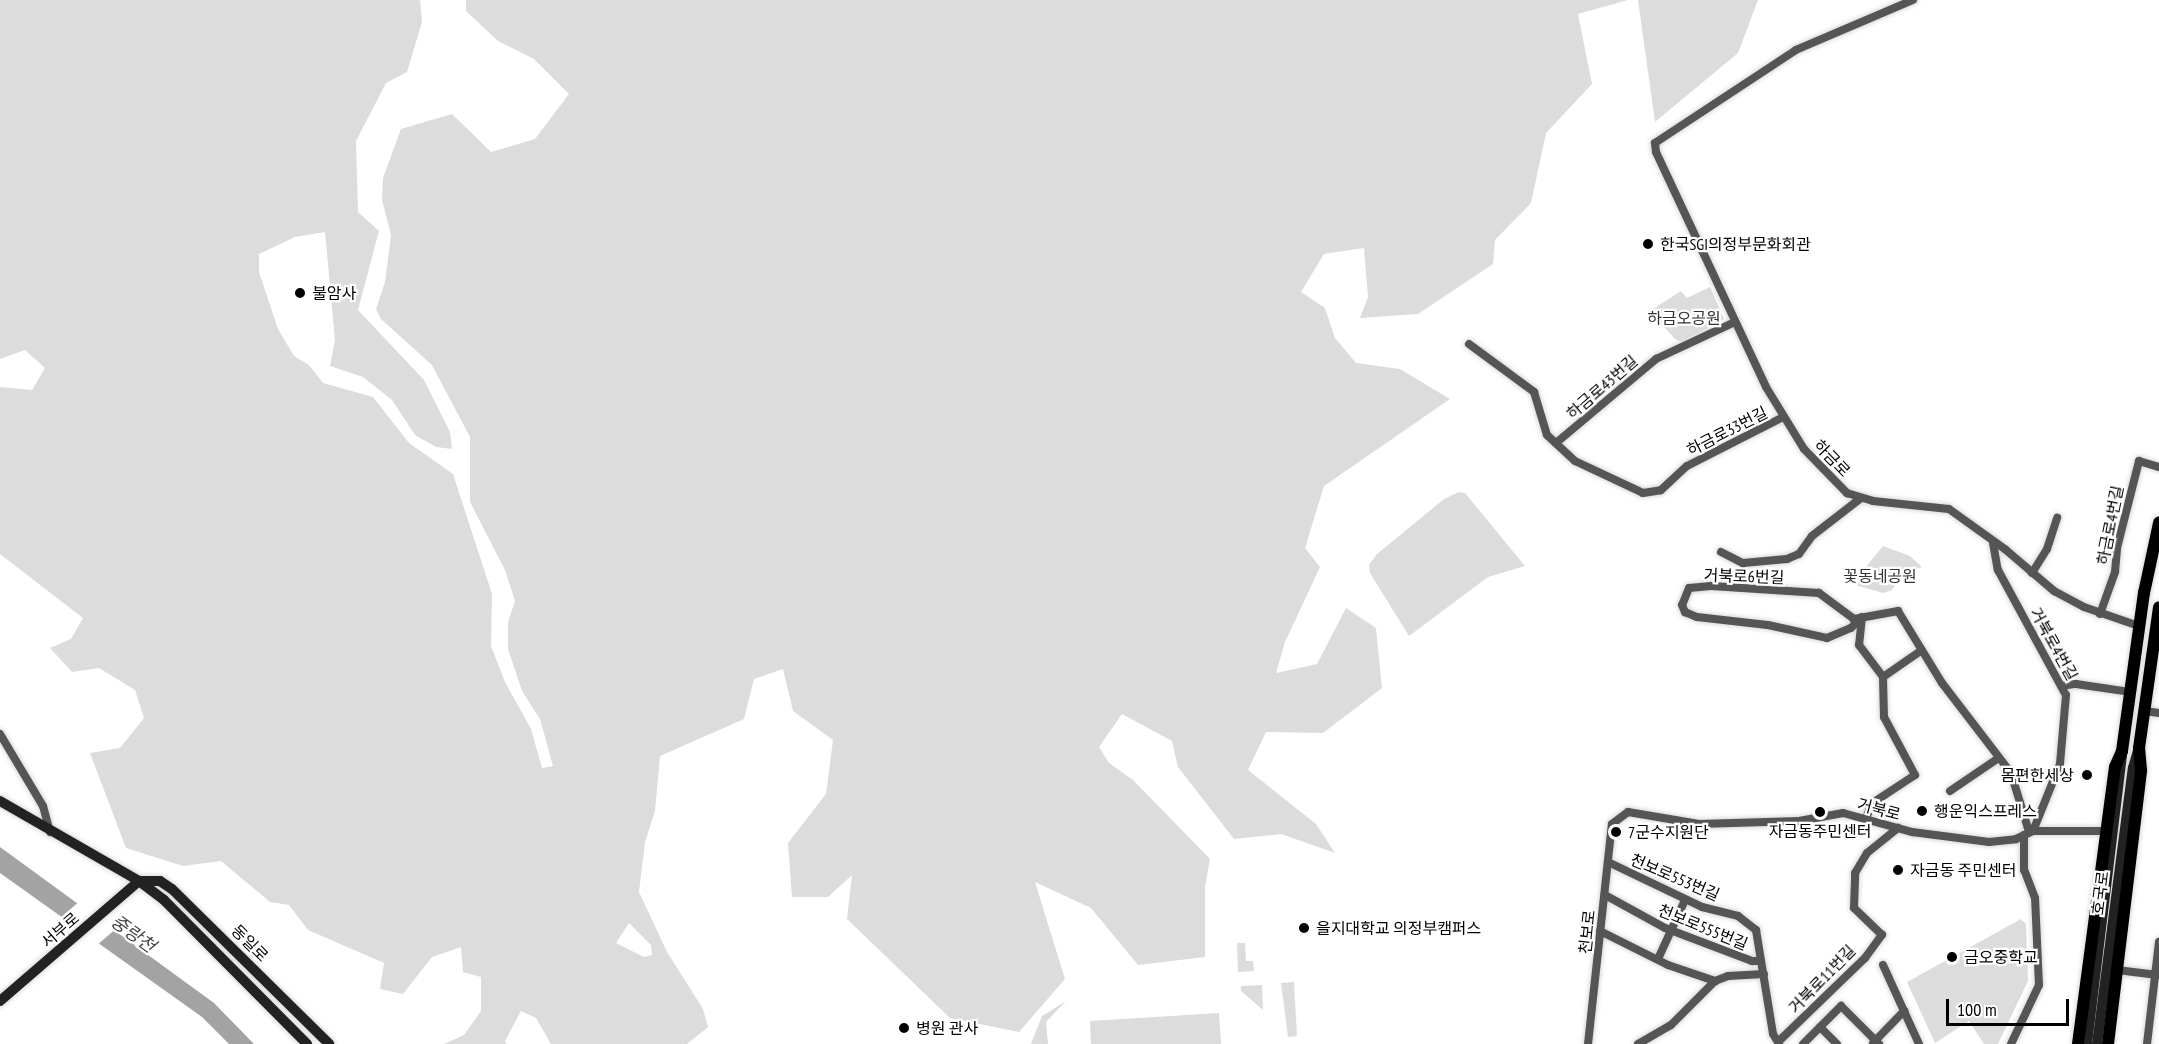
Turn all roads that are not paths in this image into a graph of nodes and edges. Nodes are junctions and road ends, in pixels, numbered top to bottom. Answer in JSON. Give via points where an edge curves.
{"nodes":[{"id":1,"x":1913,"y":0,"type":"edge"},
{"id":2,"x":1733,"y":322,"type":"junction"},
{"id":3,"x":1469,"y":344,"type":"dead end"},
{"id":4,"x":1783,"y":417,"type":"junction"},
{"id":5,"x":1556,"y":443,"type":"junction"},
{"id":6,"x":2159,"y":467,"type":"edge"},
{"id":7,"x":1861,"y":498,"type":"junction"},
{"id":8,"x":2057,"y":518,"type":"dead end"},
{"id":9,"x":2159,"y":523,"type":"edge"},
{"id":10,"x":1993,"y":543,"type":"junction"},
{"id":11,"x":1721,"y":552,"type":"dead end"},
{"id":12,"x":2032,"y":573,"type":"junction"},
{"id":13,"x":2159,"y":607,"type":"edge"},
{"id":14,"x":2100,"y":614,"type":"junction"},
{"id":15,"x":1858,"y":618,"type":"junction"},
{"id":16,"x":2139,"y":626,"type":"junction"},
{"id":17,"x":1922,"y":650,"type":"junction"},
{"id":18,"x":1883,"y":677,"type":"junction"},
{"id":19,"x":2061,"y":686,"type":"junction"},
{"id":20,"x":2131,"y":692,"type":"junction"},
{"id":21,"x":2145,"y":711,"type":"junction"},
{"id":22,"x":2159,"y":712,"type":"edge"},
{"id":23,"x":0,"y":734,"type":"edge"},
{"id":24,"x":2139,"y":748,"type":"junction"},
{"id":25,"x":2122,"y":751,"type":"junction"},
{"id":26,"x":1997,"y":759,"type":"junction"},
{"id":27,"x":1950,"y":791,"type":"dead end"},
{"id":28,"x":0,"y":801,"type":"edge"},
{"id":29,"x":1866,"y":819,"type":"junction"},
{"id":30,"x":1612,"y":824,"type":"joint"},
{"id":31,"x":1898,"y":828,"type":"junction"},
{"id":32,"x":2106,"y":831,"type":"junction"},
{"id":33,"x":50,"y":832,"type":"junction"},
{"id":34,"x":2029,"y":832,"type":"junction"},
{"id":35,"x":1608,"y":862,"type":"junction"},
{"id":36,"x":139,"y":880,"type":"junction"},
{"id":37,"x":1605,"y":895,"type":"junction"},
{"id":38,"x":1685,"y":900,"type":"junction"},
{"id":39,"x":1672,"y":930,"type":"junction"},
{"id":40,"x":1600,"y":931,"type":"junction"},
{"id":41,"x":2159,"y":942,"type":"edge"},
{"id":42,"x":1658,"y":959,"type":"junction"},
{"id":43,"x":1761,"y":961,"type":"junction"},
{"id":44,"x":1884,"y":965,"type":"dead end"},
{"id":45,"x":2117,"y":970,"type":"junction"},
{"id":46,"x":1764,"y":974,"type":"junction"},
{"id":47,"x":2157,"y":974,"type":"edge"},
{"id":48,"x":1715,"y":981,"type":"junction"},
{"id":49,"x":0,"y":1003,"type":"edge"},
{"id":50,"x":1904,"y":1011,"type":"junction"},
{"id":51,"x":1820,"y":1027,"type":"junction"},
{"id":52,"x":1779,"y":1043,"type":"edge"},
{"id":53,"x":1875,"y":1043,"type":"edge"},
{"id":54,"x":307,"y":1044,"type":"edge"},
{"id":55,"x":329,"y":1044,"type":"edge"},
{"id":56,"x":1588,"y":1044,"type":"edge"},
{"id":57,"x":1638,"y":1044,"type":"edge"},
{"id":58,"x":1803,"y":1044,"type":"edge"},
{"id":59,"x":1837,"y":1044,"type":"edge"},
{"id":60,"x":1919,"y":1044,"type":"edge"},
{"id":61,"x":2011,"y":1044,"type":"edge"},
{"id":62,"x":2078,"y":1044,"type":"edge"},
{"id":63,"x":2087,"y":1044,"type":"edge"},
{"id":64,"x":2097,"y":1044,"type":"edge"},
{"id":65,"x":2108,"y":1044,"type":"edge"},
{"id":66,"x":2147,"y":1044,"type":"edge"}],
"edges":[{"from":1,"to":2,"type":"street","name":"하금로","via":[[1796,50],[1655,143]]},
{"from":2,"to":4,"type":"street","name":"하금로"},
{"from":2,"to":5,"type":"street","name":"하금로43번길","via":[[1656,359]]},
{"from":3,"to":5,"type":"street","name":"하금로33번길","via":[[1534,392],[1547,435]]},
{"from":4,"to":5,"type":"street","name":"하금로33번길","via":[[1687,466],[1667,486],[1653,493],[1633,489],[1575,461]]},
{"from":4,"to":7,"type":"street","name":"하금로","via":[[1804,449],[1847,493]]},
{"from":6,"to":14,"type":"street","name":"하금로4번길","via":[[2139,460],[2115,572]]},
{"from":7,"to":10,"type":"street","name":"하금로","via":[[1949,508]]},
{"from":7,"to":11,"type":"street","via":[[1812,536],[1799,554],[1787,559],[1743,563]]},
{"from":8,"to":12,"type":"street","via":[[2047,549]]},
{"from":9,"to":16,"type":"main road","name":"호국로"},
{"from":10,"to":12,"type":"street","name":"하금로"},
{"from":10,"to":19,"type":"street","name":"거북로4번길","via":[[1998,570]]},
{"from":12,"to":14,"type":"street","name":"하금로","via":[[2054,591]]},
{"from":13,"to":21,"type":"main road","name":"호국로"},
{"from":14,"to":16,"type":"street","name":"하금로"},
{"from":15,"to":15,"type":"street","name":"거북로6번길","via":[[1851,628],[1827,638],[1698,616],[1685,612],[1682,605],[1689,588],[1711,586],[1819,593]]},
{"from":15,"to":17,"type":"street","name":"거북로6번길","via":[[1898,611]]},
{"from":15,"to":18,"type":"street","via":[[1859,645]]},
{"from":16,"to":20,"type":"main road","name":"호국로"},
{"from":17,"to":18,"type":"street"},
{"from":17,"to":26,"type":"street","name":"거북로6번길"},
{"from":18,"to":29,"type":"street","via":[[1884,717],[1915,775],[1871,804]]},
{"from":19,"to":20,"type":"street","via":[[2076,684]]},
{"from":19,"to":34,"type":"street","name":"거북로4번길","via":[[2066,706],[2060,764]]},
{"from":20,"to":25,"type":"main road","name":"호국로"},
{"from":21,"to":22,"type":"street"},
{"from":21,"to":24,"type":"main road","name":"호국로"},
{"from":23,"to":33,"type":"street","via":[[43,806]]},
{"from":24,"to":45,"type":"main road","name":"호국로","via":[[2141,770]]},
{"from":24,"to":64,"type":"street","name":"호국로","via":[[2133,768]]},
{"from":25,"to":32,"type":"main road","name":"호국로","via":[[2115,767]]},
{"from":25,"to":63,"type":"street","name":"호국로"},
{"from":26,"to":27,"type":"street"},
{"from":26,"to":34,"type":"street","name":"거북로6번길","via":[[2017,783]]},
{"from":28,"to":33,"type":"street","name":"동일로"},
{"from":29,"to":30,"type":"street","name":"거북로","via":[[1843,813],[1799,821],[1699,824],[1628,812]]},
{"from":29,"to":31,"type":"street","name":"거북로"},
{"from":30,"to":35,"type":"street","name":"천보로"},
{"from":31,"to":34,"type":"street","name":"거북로","via":[[1989,842]]},
{"from":31,"to":52,"type":"street","name":"거북로11번길","via":[[1867,853],[1855,873],[1854,908],[1882,935],[1865,958]]},
{"from":32,"to":34,"type":"street","name":"거북로"},
{"from":32,"to":62,"type":"main road","name":"호국로"},
{"from":33,"to":36,"type":"street","name":"동일로"},
{"from":34,"to":61,"type":"street","via":[[2024,870],[2035,898],[2039,985]]},
{"from":35,"to":37,"type":"street","name":"천보로"},
{"from":35,"to":38,"type":"street","name":"천보로553번길"},
{"from":36,"to":49,"type":"street","name":"서부로"},
{"from":36,"to":54,"type":"street","name":"동일로","via":[[164,900]]},
{"from":36,"to":55,"type":"street","name":"동일로","via":[[160,881],[172,889]]},
{"from":37,"to":39,"type":"street","name":"천보로555번길"},
{"from":37,"to":40,"type":"street","name":"천보로"},
{"from":38,"to":39,"type":"street"},
{"from":38,"to":43,"type":"street","name":"천보로553번길","via":[[1744,919],[1756,930]]},
{"from":39,"to":42,"type":"street"},
{"from":39,"to":43,"type":"street","name":"천보로555번길"},
{"from":40,"to":42,"type":"street"},
{"from":40,"to":56,"type":"street","name":"천보로"},
{"from":41,"to":47,"type":"street"},
{"from":42,"to":48,"type":"street"},
{"from":43,"to":46,"type":"street","name":"천보로553번길"},
{"from":44,"to":50,"type":"street"},
{"from":45,"to":47,"type":"street"},
{"from":45,"to":65,"type":"main road","name":"호국로"},
{"from":46,"to":48,"type":"street","via":[[1728,976]]},
{"from":46,"to":52,"type":"street","name":"천보로553번길","via":[[1773,1034]]},
{"from":47,"to":66,"type":"street"},
{"from":48,"to":57,"type":"street","via":[[1671,1024]]},
{"from":50,"to":53,"type":"street"},
{"from":50,"to":60,"type":"street"},
{"from":51,"to":53,"type":"street","via":[[1841,1006]]},
{"from":51,"to":58,"type":"street"},
{"from":51,"to":59,"type":"street"}]}
